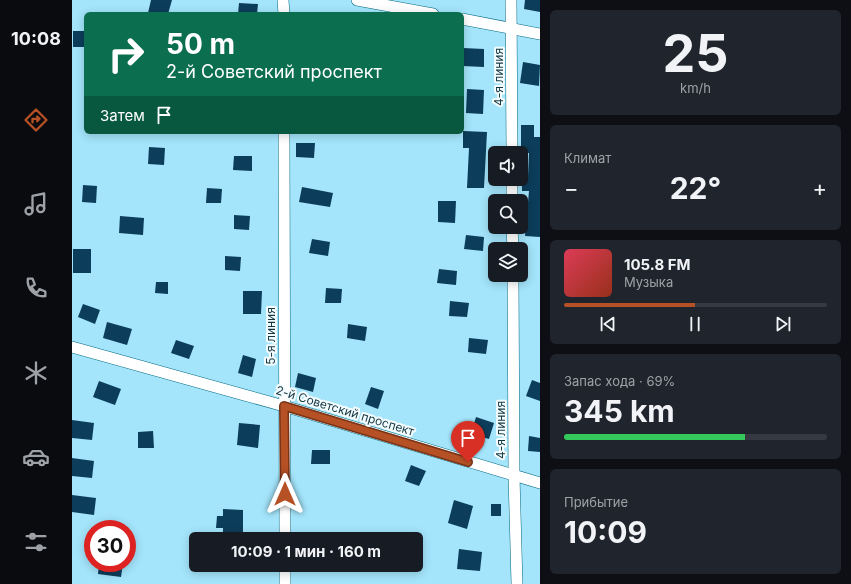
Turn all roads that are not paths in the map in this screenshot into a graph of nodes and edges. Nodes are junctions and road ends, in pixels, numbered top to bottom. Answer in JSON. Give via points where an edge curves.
{"nodes":[{"id":1,"x":284,"y":0,"type":"edge"},
{"id":2,"x":357,"y":0,"type":"edge"},
{"id":3,"x":511,"y":0,"type":"edge"},
{"id":4,"x":284,"y":12,"type":"edge"},
{"id":5,"x":422,"y":12,"type":"edge"},
{"id":6,"x":464,"y":19,"type":"edge"},
{"id":7,"x":511,"y":28,"type":"junction"},
{"id":8,"x":540,"y":34,"type":"edge"},
{"id":9,"x":284,"y":134,"type":"edge"},
{"id":10,"x":512,"y":146,"type":"edge"},
{"id":11,"x":513,"y":282,"type":"edge"},
{"id":12,"x":72,"y":348,"type":"edge"},
{"id":13,"x":284,"y":406,"type":"junction"},
{"id":14,"x":514,"y":476,"type":"junction"},
{"id":15,"x":540,"y":483,"type":"edge"},
{"id":16,"x":285,"y":532,"type":"edge"},
{"id":17,"x":285,"y":572,"type":"edge"},
{"id":18,"x":285,"y":584,"type":"edge"},
{"id":19,"x":516,"y":584,"type":"edge"}],
"edges":[{"from":1,"to":4,"type":"street"},
{"from":2,"to":5,"type":"street"},
{"from":3,"to":7,"type":"street","name":"4-я линия"},
{"from":6,"to":7,"type":"street"},
{"from":7,"to":8,"type":"street"},
{"from":7,"to":10,"type":"street","name":"4-я линия"},
{"from":9,"to":13,"type":"street","name":"5-я линия"},
{"from":11,"to":14,"type":"street","name":"4-я линия"},
{"from":12,"to":13,"type":"street","name":"2-й Советский проспект"},
{"from":13,"to":14,"type":"street","name":"2-й Советский проспект"},
{"from":13,"to":16,"type":"street","name":"5-я линия"},
{"from":14,"to":15,"type":"street","name":"2-й Советский проспект"},
{"from":14,"to":19,"type":"street","name":"4-я линия"},
{"from":17,"to":18,"type":"street"}]}
